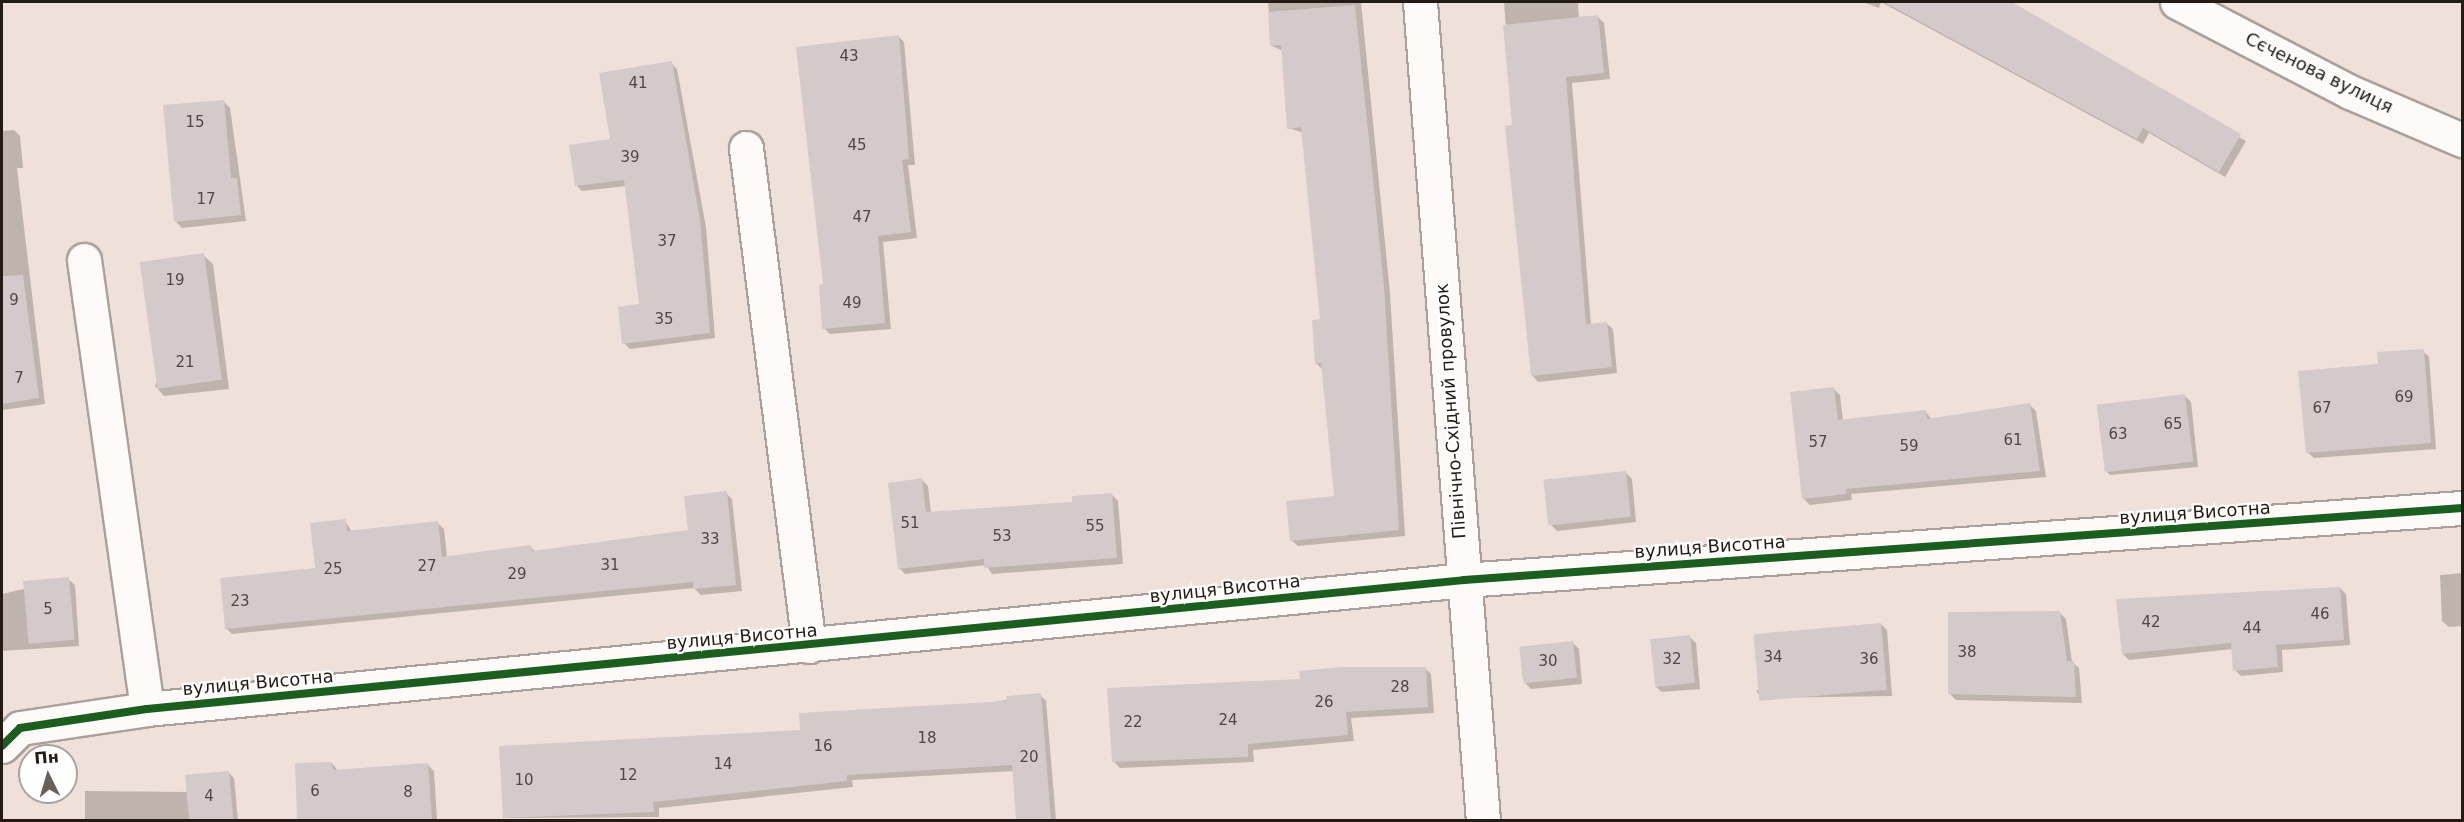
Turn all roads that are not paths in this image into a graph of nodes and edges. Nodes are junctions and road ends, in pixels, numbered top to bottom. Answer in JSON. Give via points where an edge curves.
{"nodes":[{"id":1,"x":1420,"y":2,"type":"edge"},
{"id":2,"x":2177,"y":2,"type":"edge"},
{"id":3,"x":2463,"y":140,"type":"edge"},
{"id":4,"x":746,"y":148,"type":"dead end"},
{"id":5,"x":84,"y":260,"type":"dead end"},
{"id":6,"x":2463,"y":508,"type":"edge"},
{"id":7,"x":1464,"y":580,"type":"junction"},
{"id":8,"x":809,"y":646,"type":"junction"},
{"id":9,"x":147,"y":709,"type":"junction"},
{"id":10,"x":8,"y":733,"type":"edge"},
{"id":11,"x":1482,"y":820,"type":"edge"}],
"edges":[{"from":1,"to":7,"type":"street","name":"Північно-Східний провулок"},
{"from":2,"to":3,"type":"street","name":"Сєченова вулиця","via":[[2350,92]]},
{"from":4,"to":8,"type":"street"},
{"from":5,"to":9,"type":"street"},
{"from":6,"to":7,"type":"street","name":"вулиця Висотна"},
{"from":7,"to":8,"type":"street","name":"вулиця Висотна"},
{"from":7,"to":11,"type":"street","name":"Північно-Східний провулок"},
{"from":8,"to":9,"type":"street","name":"вулиця Висотна"},
{"from":9,"to":10,"type":"street","name":"вулиця Висотна"}]}
